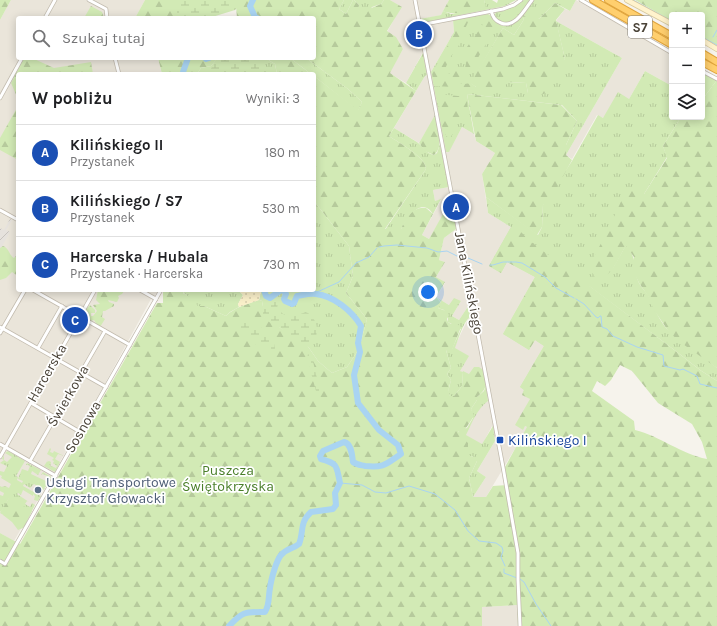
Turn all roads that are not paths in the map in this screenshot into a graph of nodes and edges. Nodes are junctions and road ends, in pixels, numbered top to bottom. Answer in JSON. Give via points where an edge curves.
{"nodes":[{"id":1,"x":55,"y":0,"type":"edge"},
{"id":2,"x":89,"y":0,"type":"edge"},
{"id":3,"x":415,"y":0,"type":"edge"},
{"id":4,"x":521,"y":0,"type":"edge"},
{"id":5,"x":532,"y":0,"type":"edge"},
{"id":6,"x":581,"y":0,"type":"edge"},
{"id":7,"x":593,"y":0,"type":"edge"},
{"id":8,"x":608,"y":0,"type":"edge"},
{"id":9,"x":627,"y":0,"type":"edge"},
{"id":10,"x":491,"y":11,"type":"junction"},
{"id":11,"x":46,"y":16,"type":"edge"},
{"id":12,"x":108,"y":16,"type":"edge"},
{"id":13,"x":669,"y":22,"type":"edge"},
{"id":14,"x":420,"y":25,"type":"junction"},
{"id":15,"x":669,"y":34,"type":"edge"},
{"id":16,"x":705,"y":42,"type":"edge"},
{"id":17,"x":669,"y":43,"type":"edge"},
{"id":18,"x":717,"y":49,"type":"edge"},
{"id":19,"x":669,"y":51,"type":"edge"},
{"id":20,"x":705,"y":55,"type":"edge"},
{"id":21,"x":21,"y":60,"type":"edge"},
{"id":22,"x":116,"y":60,"type":"edge"},
{"id":23,"x":717,"y":62,"type":"edge"},
{"id":24,"x":705,"y":64,"type":"edge"},
{"id":25,"x":717,"y":70,"type":"edge"},
{"id":26,"x":119,"y":72,"type":"edge"},
{"id":27,"x":705,"y":72,"type":"edge"},
{"id":28,"x":717,"y":79,"type":"edge"},
{"id":29,"x":0,"y":98,"type":"edge"},
{"id":30,"x":0,"y":210,"type":"edge"},
{"id":31,"x":16,"y":219,"type":"edge"},
{"id":32,"x":24,"y":292,"type":"edge"},
{"id":33,"x":37,"y":292,"type":"edge"},
{"id":34,"x":94,"y":292,"type":"edge"},
{"id":35,"x":144,"y":292,"type":"edge"},
{"id":36,"x":160,"y":292,"type":"edge"},
{"id":37,"x":156,"y":299,"type":"junction"},
{"id":38,"x":62,"y":306,"type":"junction"},
{"id":39,"x":80,"y":316,"type":"junction"},
{"id":40,"x":1,"y":328,"type":"edge"},
{"id":41,"x":105,"y":331,"type":"junction"},
{"id":42,"x":0,"y":333,"type":"edge"},
{"id":43,"x":130,"y":345,"type":"junction"},
{"id":44,"x":38,"y":348,"type":"junction"},
{"id":45,"x":56,"y":359,"type":"junction"},
{"id":46,"x":81,"y":373,"type":"junction"},
{"id":47,"x":106,"y":387,"type":"junction"},
{"id":48,"x":31,"y":403,"type":"junction"},
{"id":49,"x":56,"y":418,"type":"junction"},
{"id":50,"x":80,"y":432,"type":"junction"},
{"id":51,"x":0,"y":444,"type":"edge"},
{"id":52,"x":6,"y":447,"type":"junction"},
{"id":53,"x":0,"y":457,"type":"edge"},
{"id":54,"x":30,"y":461,"type":"junction"},
{"id":55,"x":56,"y":476,"type":"junction"},
{"id":56,"x":0,"y":561,"type":"edge"},
{"id":57,"x":520,"y":626,"type":"edge"}],
"edges":[{"from":1,"to":11,"type":"street"},
{"from":2,"to":12,"type":"street","via":[[106,9]]},
{"from":3,"to":14,"type":"street","name":"Jana Kilińskiego"},
{"from":4,"to":10,"type":"street","via":[[510,7]]},
{"from":5,"to":10,"type":"street","via":[[510,24],[497,21]]},
{"from":6,"to":19,"type":"street"},
{"from":7,"to":17,"type":"highway","number":"S7"},
{"from":8,"to":15,"type":"highway","number":"S7"},
{"from":9,"to":13,"type":"street"},
{"from":10,"to":14,"type":"street"},
{"from":14,"to":57,"type":"street","name":"Jana Kilińskiego","via":[[518,553]]},
{"from":16,"to":18,"type":"street"},
{"from":20,"to":23,"type":"highway"},
{"from":21,"to":29,"type":"street"},
{"from":22,"to":26,"type":"street"},
{"from":24,"to":25,"type":"highway"},
{"from":27,"to":28,"type":"street"},
{"from":30,"to":31,"type":"street"},
{"from":32,"to":40,"type":"street"},
{"from":33,"to":38,"type":"street"},
{"from":34,"to":39,"type":"street","name":"Harcerska"},
{"from":35,"to":37,"type":"street"},
{"from":36,"to":37,"type":"street","name":"Sosnowa"},
{"from":37,"to":43,"type":"street","name":"Sosnowa"},
{"from":38,"to":39,"type":"street"},
{"from":38,"to":44,"type":"street"},
{"from":39,"to":41,"type":"street"},
{"from":39,"to":45,"type":"street","name":"Harcerska"},
{"from":40,"to":42,"type":"street"},
{"from":40,"to":44,"type":"street"},
{"from":41,"to":43,"type":"street"},
{"from":41,"to":46,"type":"street","name":"Świerkowa"},
{"from":43,"to":47,"type":"street","name":"Sosnowa"},
{"from":44,"to":45,"type":"street"},
{"from":45,"to":46,"type":"street"},
{"from":45,"to":48,"type":"street","name":"Harcerska"},
{"from":46,"to":47,"type":"street"},
{"from":46,"to":49,"type":"street","name":"Świerkowa"},
{"from":47,"to":50,"type":"street","name":"Sosnowa"},
{"from":48,"to":49,"type":"street"},
{"from":48,"to":52,"type":"street","name":"Harcerska"},
{"from":49,"to":50,"type":"street"},
{"from":49,"to":54,"type":"street","name":"Świerkowa"},
{"from":50,"to":55,"type":"street","name":"Sosnowa"},
{"from":51,"to":52,"type":"street"},
{"from":52,"to":53,"type":"street","name":"Harcerska"},
{"from":52,"to":54,"type":"street"},
{"from":54,"to":55,"type":"street"},
{"from":55,"to":56,"type":"street","name":"Sosnowa","via":[[5,564]]}]}
